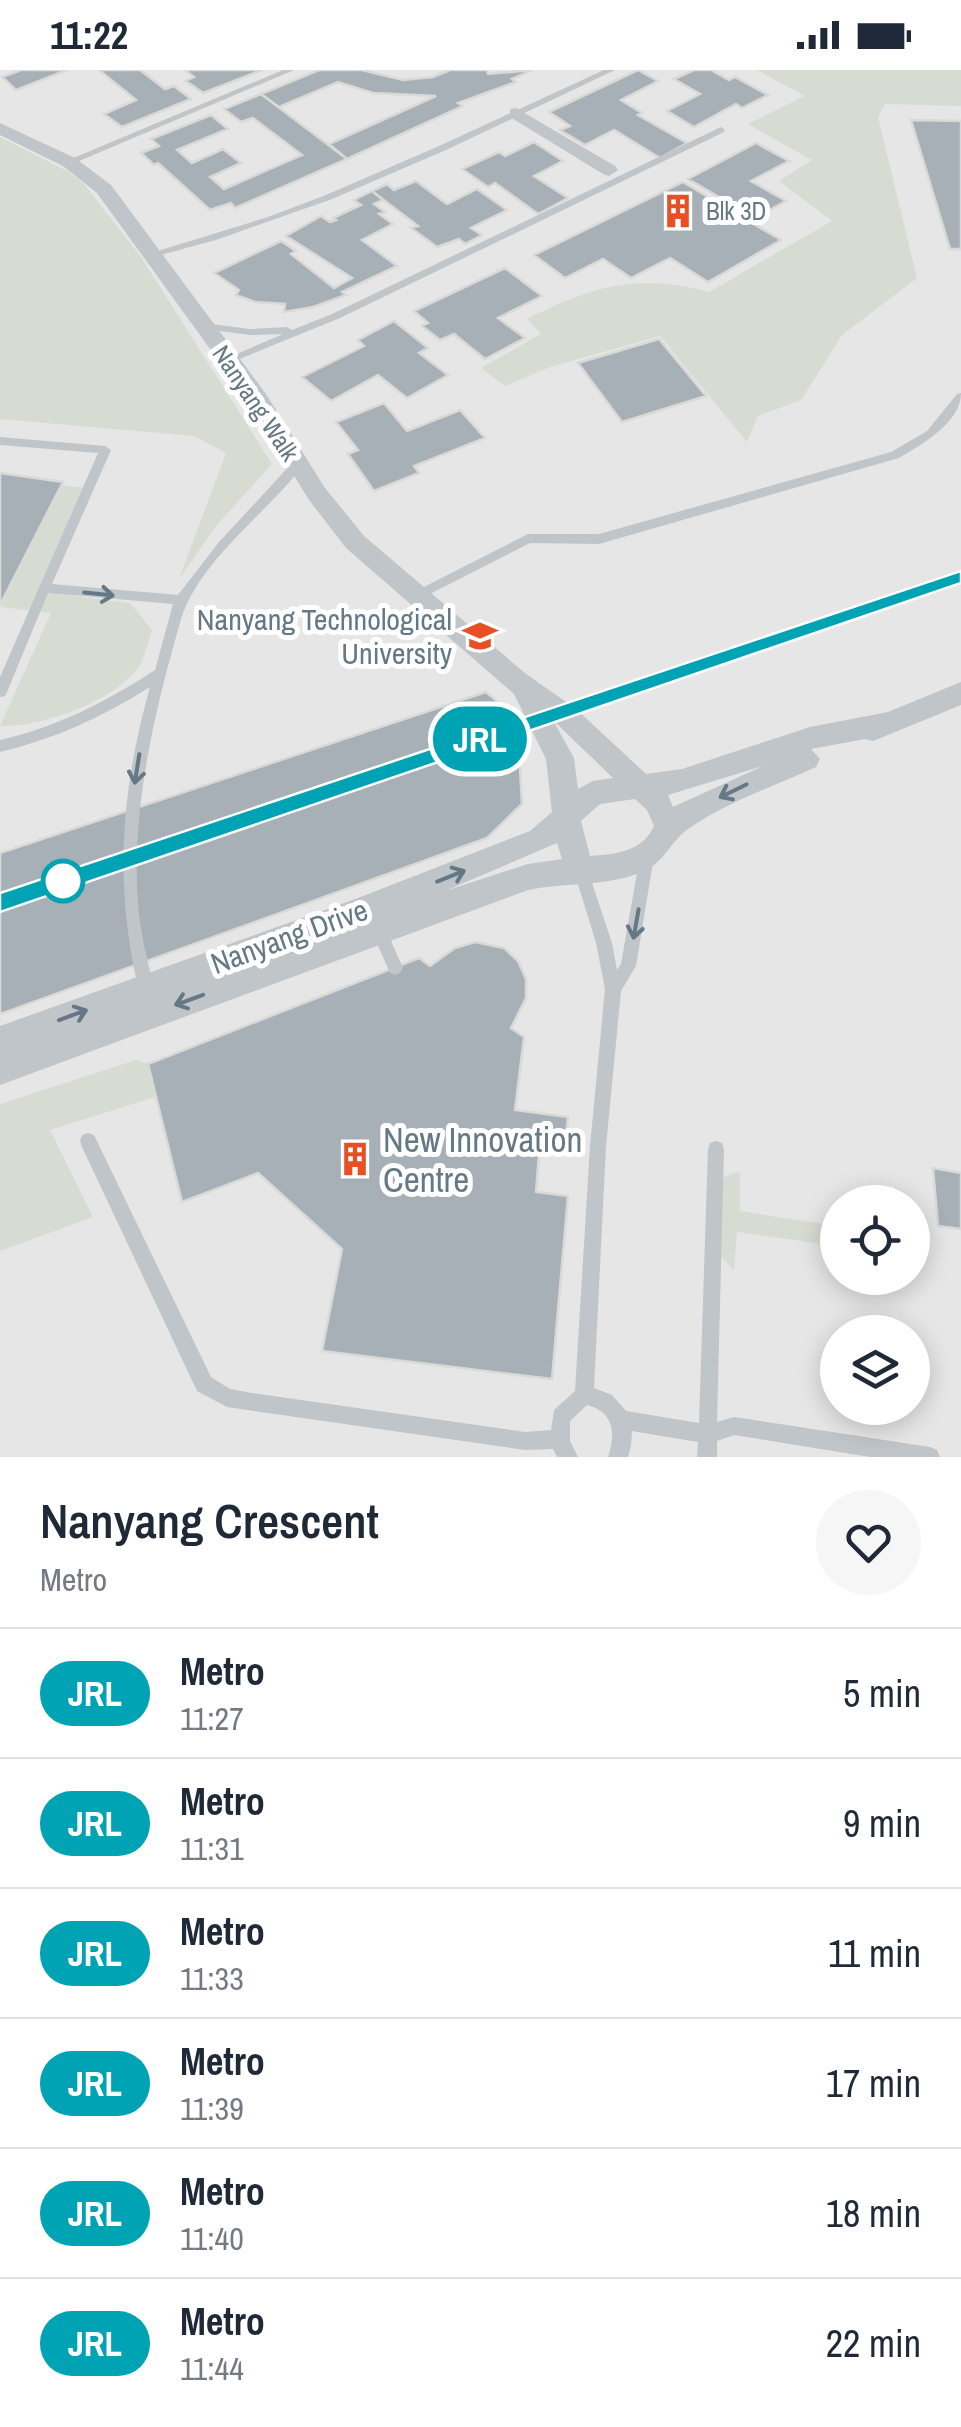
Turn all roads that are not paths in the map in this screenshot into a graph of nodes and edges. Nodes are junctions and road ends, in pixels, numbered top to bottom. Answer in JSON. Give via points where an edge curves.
{"nodes":[{"id":1,"x":290,"y":70,"type":"edge"},
{"id":2,"x":611,"y":70,"type":"edge"},
{"id":3,"x":516,"y":113,"type":"junction"},
{"id":4,"x":0,"y":128,"type":"edge"},
{"id":5,"x":721,"y":130,"type":"dead end"},
{"id":6,"x":69,"y":162,"type":"junction"},
{"id":7,"x":609,"y":170,"type":"dead end"},
{"id":8,"x":153,"y":254,"type":"junction"},
{"id":9,"x":336,"y":316,"type":"junction"},
{"id":10,"x":204,"y":326,"type":"junction"},
{"id":11,"x":228,"y":360,"type":"junction"},
{"id":12,"x":961,"y":397,"type":"edge"},
{"id":13,"x":0,"y":440,"type":"edge"},
{"id":14,"x":298,"y":464,"type":"junction"},
{"id":15,"x":44,"y":588,"type":"junction"},
{"id":16,"x":416,"y":596,"type":"junction"},
{"id":17,"x":182,"y":600,"type":"junction"},
{"id":18,"x":160,"y":674,"type":"junction"},
{"id":19,"x":518,"y":682,"type":"junction"},
{"id":20,"x":0,"y":692,"type":"edge"},
{"id":21,"x":961,"y":694,"type":"edge"},
{"id":22,"x":887,"y":723,"type":"junction"},
{"id":23,"x":0,"y":746,"type":"edge"},
{"id":24,"x":638,"y":788,"type":"junction"},
{"id":25,"x":569,"y":812,"type":"junction"},
{"id":26,"x":668,"y":826,"type":"junction"},
{"id":27,"x":647,"y":855,"type":"junction"},
{"id":28,"x":580,"y":868,"type":"junction"},
{"id":29,"x":378,"y":930,"type":"junction"},
{"id":30,"x":395,"y":968,"type":"dead end"},
{"id":31,"x":146,"y":988,"type":"junction"},
{"id":32,"x":613,"y":990,"type":"junction"},
{"id":33,"x":0,"y":1042,"type":"edge"},
{"id":34,"x":0,"y":1069,"type":"edge"},
{"id":35,"x":88,"y":1141,"type":"dead end"},
{"id":36,"x":716,"y":1150,"type":"dead end"},
{"id":37,"x":584,"y":1395,"type":"junction"},
{"id":38,"x":622,"y":1420,"type":"junction"},
{"id":39,"x":708,"y":1434,"type":"junction"},
{"id":40,"x":564,"y":1448,"type":"edge"},
{"id":41,"x":618,"y":1457,"type":"edge"},
{"id":42,"x":708,"y":1457,"type":"edge"},
{"id":43,"x":930,"y":1457,"type":"edge"}],
"edges":[{"from":1,"to":6,"type":"lane"},
{"from":2,"to":3,"type":"lane"},
{"from":3,"to":7,"type":"street"},
{"from":3,"to":8,"type":"lane","via":[[298,211]]},
{"from":4,"to":6,"type":"street","name":"Nanyang Walk"},
{"from":5,"to":9,"type":"lane"},
{"from":6,"to":8,"type":"street","name":"Nanyang Walk","via":[[119,204]]},
{"from":8,"to":10,"type":"street","name":"Nanyang Walk"},
{"from":9,"to":10,"type":"lane","via":[[270,332]]},
{"from":9,"to":11,"type":"lane"},
{"from":10,"to":11,"type":"street","name":"Nanyang Walk"},
{"from":11,"to":14,"type":"street","name":"Nanyang Walk"},
{"from":12,"to":16,"type":"lane","via":[[931,434],[895,456],[599,539],[528,538]]},
{"from":13,"to":15,"type":"lane","via":[[104,450]]},
{"from":14,"to":16,"type":"street","name":"Nanyang Walk","via":[[355,542]]},
{"from":14,"to":17,"type":"lane"},
{"from":15,"to":17,"type":"lane","one_way":true},
{"from":15,"to":20,"type":"lane"},
{"from":16,"to":19,"type":"street","name":"Nanyang Walk"},
{"from":17,"to":18,"type":"lane"},
{"from":18,"to":23,"type":"lane","via":[[64,727]]},
{"from":18,"to":31,"type":"lane","one_way":true,"via":[[137,765],[129,840],[134,945]]},
{"from":19,"to":24,"type":"street","name":"Nanyang Walk","via":[[566,716]]},
{"from":19,"to":25,"type":"street","name":"Nanyang Walk","via":[[560,758]]},
{"from":21,"to":22,"type":"street"},
{"from":22,"to":24,"type":"street"},
{"from":22,"to":26,"type":"street","one_way":true},
{"from":24,"to":25,"type":"street","via":[[593,792]]},
{"from":24,"to":26,"type":"street","via":[[657,802]]},
{"from":25,"to":28,"type":"street"},
{"from":31,"to":25,"type":"street","name":"Nanyang Drive","one_way":true,"via":[[540,840]]},
{"from":26,"to":27,"type":"street","via":[[663,842]]},
{"from":27,"to":28,"type":"street","via":[[622,865]]},
{"from":27,"to":32,"type":"lane","one_way":true,"via":[[628,966]]},
{"from":28,"to":29,"type":"street","name":"Nanyang Drive","via":[[533,875]]},
{"from":28,"to":32,"type":"lane"},
{"from":29,"to":30,"type":"lane"},
{"from":29,"to":34,"type":"street","name":"Nanyang Drive","one_way":true},
{"from":33,"to":31,"type":"street","name":"Nanyang Drive","one_way":true},
{"from":32,"to":37,"type":"lane"},
{"from":35,"to":40,"type":"lane","via":[[204,1384],[227,1398]]},
{"from":36,"to":39,"type":"lane"},
{"from":37,"to":38,"type":"lane","via":[[608,1402]]},
{"from":37,"to":40,"type":"lane","via":[[562,1417]]},
{"from":38,"to":39,"type":"lane"},
{"from":38,"to":41,"type":"lane"},
{"from":39,"to":42,"type":"lane"},
{"from":39,"to":43,"type":"lane","via":[[734,1426]]}]}
